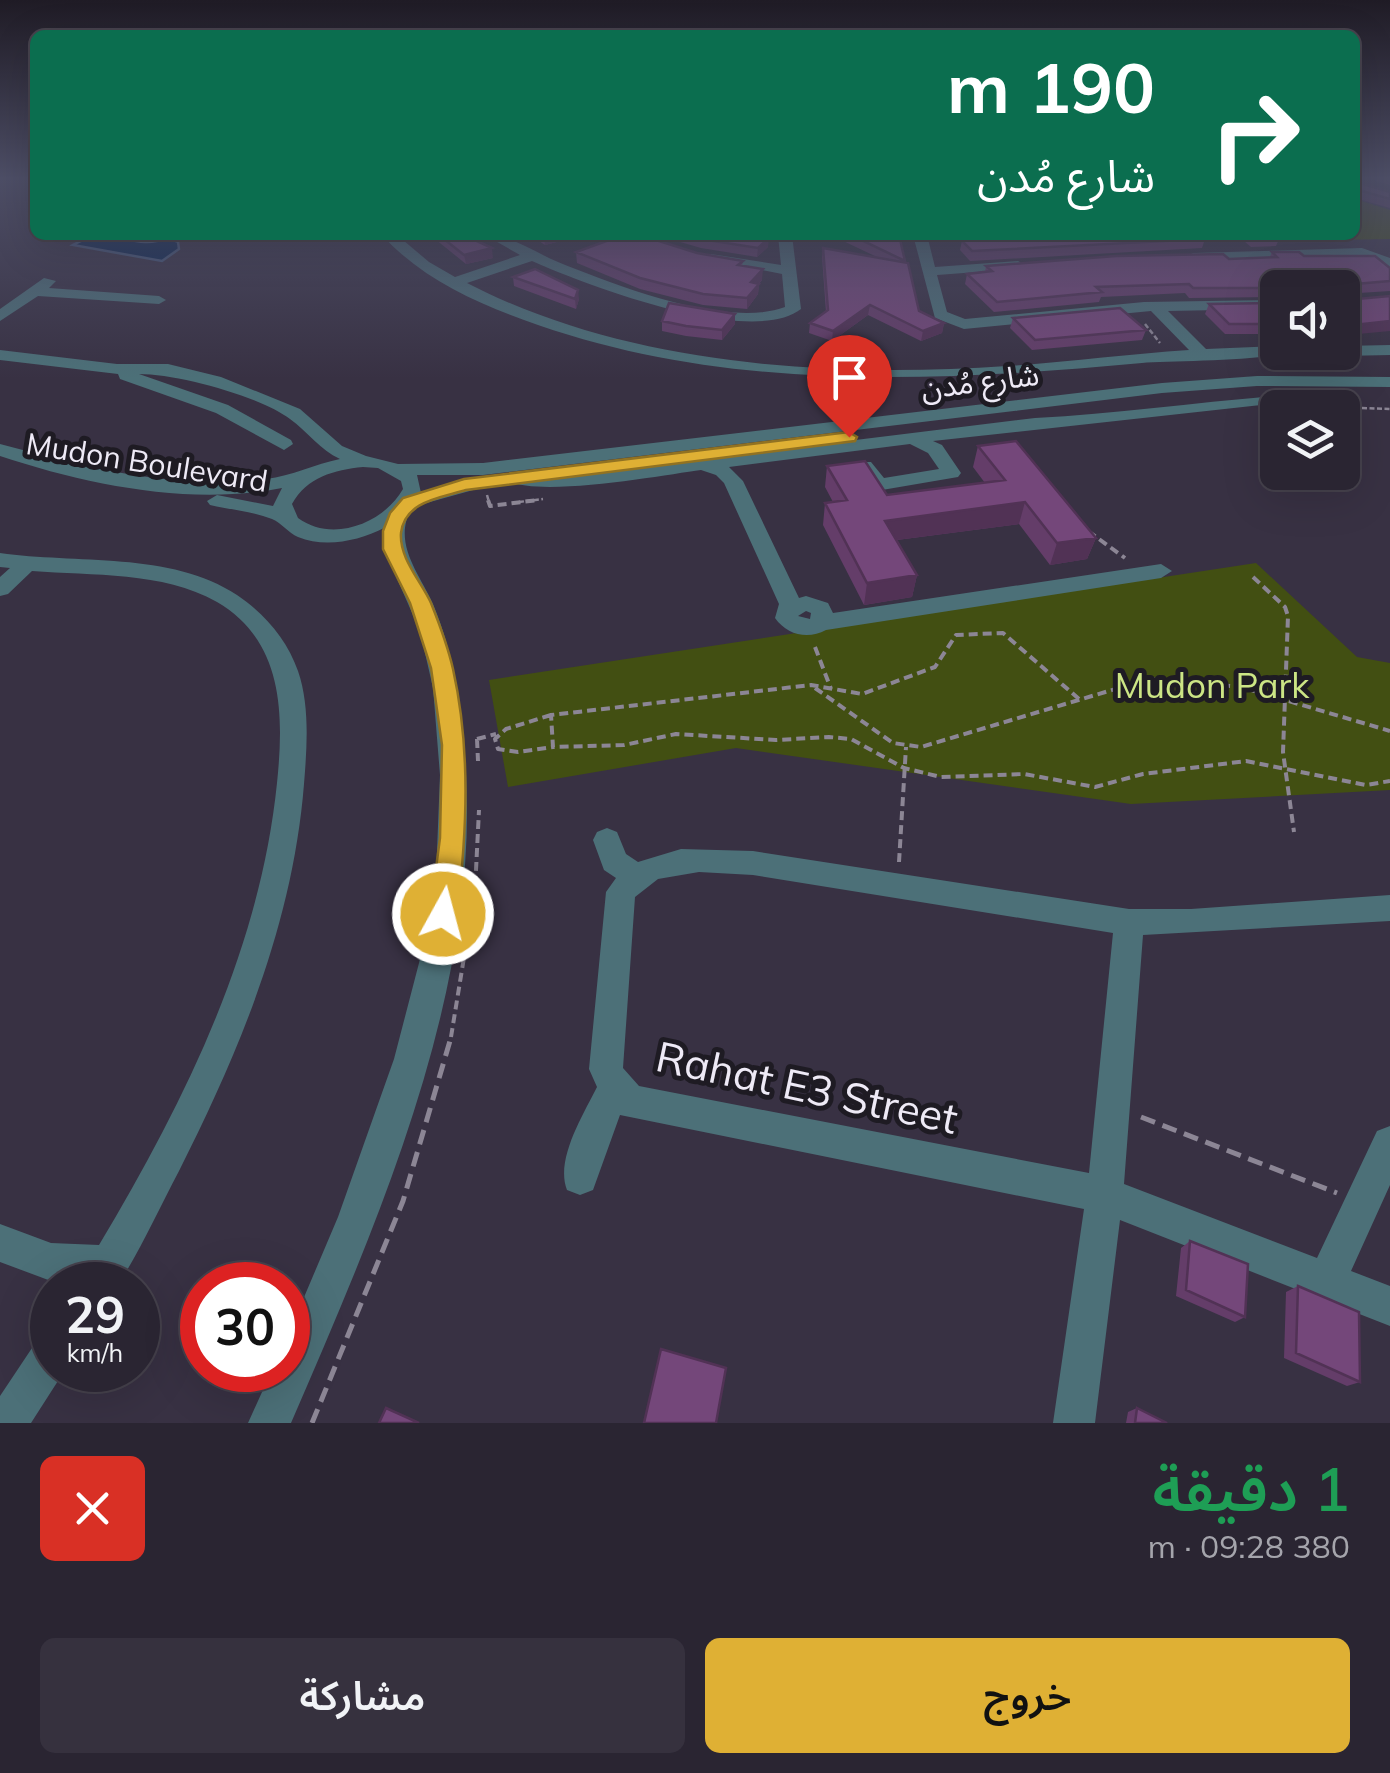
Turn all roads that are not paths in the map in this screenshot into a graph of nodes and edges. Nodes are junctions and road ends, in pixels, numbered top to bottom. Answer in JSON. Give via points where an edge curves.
{"nodes":[{"id":1,"x":400,"y":245,"type":"edge"},
{"id":2,"x":509,"y":245,"type":"edge"},
{"id":3,"x":787,"y":245,"type":"edge"},
{"id":4,"x":922,"y":245,"type":"edge"},
{"id":5,"x":1220,"y":245,"type":"edge"},
{"id":6,"x":698,"y":256,"type":"edge"},
{"id":7,"x":1232,"y":256,"type":"junction"},
{"id":8,"x":1183,"y":257,"type":"edge"},
{"id":9,"x":532,"y":259,"type":"junction"},
{"id":10,"x":1039,"y":263,"type":"edge"},
{"id":11,"x":1390,"y":263,"type":"edge"},
{"id":12,"x":789,"y":270,"type":"junction"},
{"id":13,"x":927,"y":272,"type":"junction"},
{"id":14,"x":51,"y":280,"type":"dead end"},
{"id":15,"x":457,"y":285,"type":"junction"},
{"id":16,"x":36,"y":291,"type":"junction"},
{"id":17,"x":159,"y":300,"type":"dead end"},
{"id":18,"x":1260,"y":305,"type":"edge"},
{"id":19,"x":1145,"y":315,"type":"junction"},
{"id":20,"x":0,"y":316,"type":"edge"},
{"id":21,"x":1390,"y":350,"type":"edge"},
{"id":22,"x":1194,"y":353,"type":"junction"},
{"id":23,"x":1360,"y":353,"type":"edge"},
{"id":24,"x":1260,"y":354,"type":"edge"},
{"id":25,"x":0,"y":355,"type":"edge"},
{"id":26,"x":117,"y":369,"type":"junction"},
{"id":27,"x":1390,"y":382,"type":"edge"},
{"id":28,"x":1390,"y":395,"type":"edge"},
{"id":29,"x":937,"y":442,"type":"junction"},
{"id":30,"x":284,"y":444,"type":"dead end"},
{"id":31,"x":328,"y":445,"type":"junction"},
{"id":32,"x":745,"y":459,"type":"junction"},
{"id":33,"x":902,"y":460,"type":"dead end"},
{"id":34,"x":363,"y":461,"type":"junction"},
{"id":35,"x":701,"y":464,"type":"junction"},
{"id":36,"x":2,"y":465,"type":"edge"},
{"id":37,"x":864,"y":466,"type":"edge"},
{"id":38,"x":399,"y":469,"type":"junction"},
{"id":39,"x":305,"y":477,"type":"junction"},
{"id":40,"x":513,"y":478,"type":"junction"},
{"id":41,"x":914,"y":480,"type":"junction"},
{"id":42,"x":733,"y":481,"type":"junction"},
{"id":43,"x":404,"y":507,"type":"junction"},
{"id":44,"x":284,"y":516,"type":"junction"},
{"id":45,"x":354,"y":533,"type":"junction"},
{"id":46,"x":392,"y":549,"type":"junction"},
{"id":47,"x":13,"y":562,"type":"edge"},
{"id":48,"x":1152,"y":572,"type":"road end"},
{"id":49,"x":0,"y":589,"type":"edge"},
{"id":50,"x":606,"y":840,"type":"dead end"},
{"id":51,"x":634,"y":876,"type":"junction"},
{"id":52,"x":1390,"y":908,"type":"edge"},
{"id":53,"x":1130,"y":922,"type":"junction"},
{"id":54,"x":614,"y":1088,"type":"junction"},
{"id":55,"x":1390,"y":1144,"type":"edge"},
{"id":56,"x":580,"y":1177,"type":"dead end"},
{"id":57,"x":1105,"y":1195,"type":"junction"},
{"id":58,"x":0,"y":1243,"type":"edge"},
{"id":59,"x":51,"y":1262,"type":"edge"},
{"id":60,"x":109,"y":1262,"type":"edge"},
{"id":61,"x":1327,"y":1280,"type":"junction"},
{"id":62,"x":1390,"y":1306,"type":"edge"},
{"id":63,"x":30,"y":1387,"type":"edge"},
{"id":64,"x":7,"y":1423,"type":"edge"},
{"id":65,"x":269,"y":1423,"type":"edge"},
{"id":66,"x":1074,"y":1423,"type":"edge"}],
"edges":[{"from":1,"to":15,"type":"street"},
{"from":2,"to":9,"type":"street"},
{"from":3,"to":12,"type":"street"},
{"from":4,"to":13,"type":"street"},
{"from":5,"to":7,"type":"street"},
{"from":6,"to":12,"type":"street"},
{"from":7,"to":8,"type":"street"},
{"from":7,"to":11,"type":"street","via":[[1346,252]]},
{"from":9,"to":12,"type":"street","via":[[650,299],[747,316],[785,316],[793,309]]},
{"from":9,"to":15,"type":"street"},
{"from":10,"to":13,"type":"street"},
{"from":13,"to":19,"type":"street","via":[[940,314],[954,322]]},
{"from":14,"to":16,"type":"street"},
{"from":15,"to":22,"type":"street","via":[[527,316],[614,341],[772,366],[946,374]]},
{"from":16,"to":17,"type":"street"},
{"from":16,"to":20,"type":"street"},
{"from":18,"to":19,"type":"street"},
{"from":19,"to":22,"type":"street"},
{"from":21,"to":23,"type":"street"},
{"from":22,"to":24,"type":"street"},
{"from":25,"to":26,"type":"street"},
{"from":26,"to":30,"type":"street","via":[[222,409]]},
{"from":26,"to":31,"type":"street","via":[[168,369],[244,391],[294,413]]},
{"from":27,"to":38,"type":"street","name":"شارع مُدن","via":[[1209,383],[484,469]]},
{"from":28,"to":29,"type":"street","via":[[1270,399]]},
{"from":28,"to":40,"type":"street","name":"شارع مُدن","via":[[1281,390],[1181,396]]},
{"from":29,"to":32,"type":"street","via":[[912,438]]},
{"from":29,"to":41,"type":"street","via":[[951,473]]},
{"from":31,"to":34,"type":"street"},
{"from":31,"to":39,"type":"street"},
{"from":32,"to":35,"type":"street"},
{"from":32,"to":42,"type":"street","via":[[733,470]]},
{"from":33,"to":41,"type":"street"},
{"from":34,"to":38,"type":"street","name":"شارع مُدن"},
{"from":34,"to":39,"type":"street","name":"Mudon Boulevard"},
{"from":35,"to":40,"type":"street","via":[[549,483]]},
{"from":35,"to":42,"type":"street"},
{"from":36,"to":39,"type":"street","name":"Mudon Boulevard","via":[[255,487]]},
{"from":36,"to":44,"type":"street","name":"Mudon Boulevard","via":[[113,493],[246,504]]},
{"from":37,"to":41,"type":"street","via":[[879,484]]},
{"from":38,"to":43,"type":"street","via":[[413,489]]},
{"from":39,"to":44,"type":"street","via":[[282,504]]},
{"from":40,"to":43,"type":"street","name":"شارع مُدن","via":[[464,485]]},
{"from":42,"to":48,"type":"street","via":[[791,605],[820,608],[824,618],[815,626]]},
{"from":43,"to":45,"type":"street","name":"شارع مُدن"},
{"from":43,"to":46,"type":"street"},
{"from":44,"to":45,"type":"street","name":"Mudon Boulevard","via":[[310,533]]},
{"from":45,"to":46,"type":"street"},
{"from":46,"to":65,"type":"street","via":[[442,668],[453,745],[453,838],[438,951],[404,1090],[362,1209]]},
{"from":47,"to":49,"type":"street"},
{"from":47,"to":60,"type":"street","via":[[191,582],[253,618],[294,691],[290,822],[249,985],[190,1113]]},
{"from":50,"to":51,"type":"street","via":[[614,861]]},
{"from":51,"to":53,"type":"street","via":[[652,866],[726,860]]},
{"from":51,"to":54,"type":"street","name":"Rahat E3 Street","via":[[618,909],[606,1048]]},
{"from":52,"to":53,"type":"street"},
{"from":53,"to":57,"type":"street"},
{"from":54,"to":56,"type":"street"},
{"from":54,"to":57,"type":"street","name":"Rahat E3 Street","via":[[652,1107]]},
{"from":55,"to":61,"type":"street"},
{"from":57,"to":61,"type":"street","name":"Rahat E3 Street"},
{"from":57,"to":66,"type":"street"},
{"from":58,"to":59,"type":"street"},
{"from":61,"to":62,"type":"street","name":"Rahat E3 Street"},
{"from":63,"to":64,"type":"street"}]}
